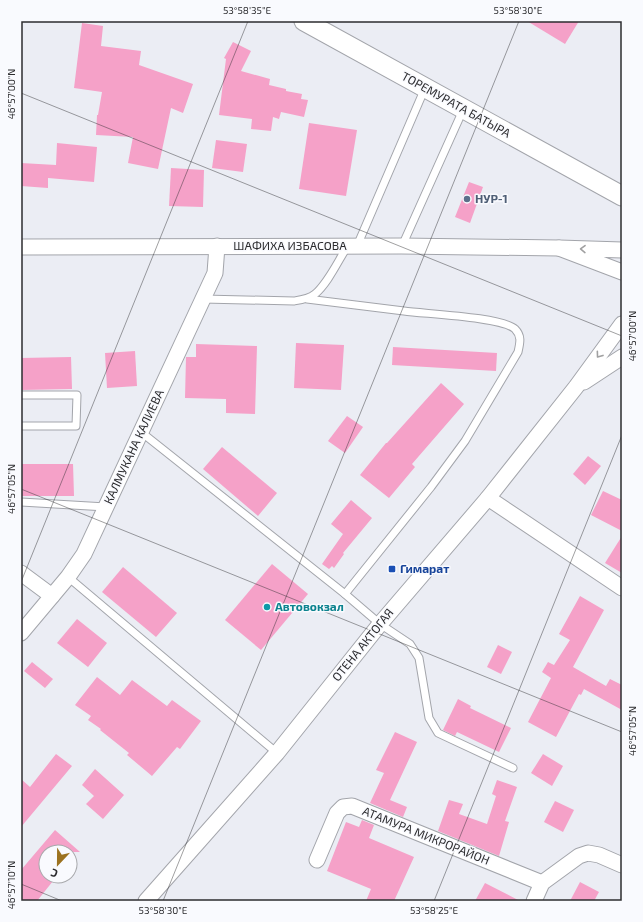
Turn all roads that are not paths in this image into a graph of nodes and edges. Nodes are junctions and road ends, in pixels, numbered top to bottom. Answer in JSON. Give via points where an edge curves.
{"nodes":[{"id":1,"x":304,"y":21,"type":"edge"},
{"id":2,"x":425,"y":88,"type":"junction"},
{"id":3,"x":464,"y":109,"type":"junction"},
{"id":4,"x":616,"y":192,"type":"edge"},
{"id":5,"x":622,"y":205,"type":"edge"},
{"id":6,"x":217,"y":246,"type":"junction"},
{"id":7,"x":352,"y":246,"type":"junction"},
{"id":8,"x":401,"y":246,"type":"junction"},
{"id":9,"x":21,"y":247,"type":"edge"},
{"id":10,"x":559,"y":248,"type":"junction"},
{"id":11,"x":622,"y":250,"type":"edge"},
{"id":12,"x":622,"y":272,"type":"edge"},
{"id":13,"x":203,"y":299,"type":"junction"},
{"id":14,"x":307,"y":299,"type":"junction"},
{"id":15,"x":622,"y":324,"type":"edge"},
{"id":16,"x":622,"y":358,"type":"edge"},
{"id":17,"x":576,"y":387,"type":"junction"},
{"id":18,"x":21,"y":395,"type":"edge"},
{"id":19,"x":21,"y":426,"type":"edge"},
{"id":20,"x":141,"y":432,"type":"junction"},
{"id":21,"x":488,"y":498,"type":"junction"},
{"id":22,"x":21,"y":502,"type":"edge"},
{"id":23,"x":106,"y":507,"type":"junction"},
{"id":24,"x":21,"y":573,"type":"edge"},
{"id":25,"x":68,"y":577,"type":"junction"},
{"id":26,"x":622,"y":588,"type":"edge"},
{"id":27,"x":345,"y":594,"type":"junction"},
{"id":28,"x":52,"y":596,"type":"junction"},
{"id":29,"x":380,"y":624,"type":"junction"},
{"id":30,"x":21,"y":633,"type":"edge"},
{"id":31,"x":277,"y":753,"type":"junction"},
{"id":32,"x":513,"y":768,"type":"dead end"},
{"id":33,"x":317,"y":860,"type":"dead end"},
{"id":34,"x":622,"y":865,"type":"edge"},
{"id":35,"x":542,"y":883,"type":"junction"},
{"id":36,"x":146,"y":901,"type":"edge"},
{"id":37,"x":534,"y":901,"type":"edge"}],
"edges":[{"from":1,"to":2,"type":"street","name":"ТОРЕМУРАТА БАТЫРА"},
{"from":2,"to":3,"type":"street","name":"ТОРЕМУРАТА БАТЫРА"},
{"from":2,"to":7,"type":"lane"},
{"from":3,"to":4,"type":"street","name":"ТОРЕМУРАТА БАТЫРА"},
{"from":3,"to":8,"type":"lane"},
{"from":4,"to":5,"type":"street"},
{"from":6,"to":7,"type":"street","name":"ШАФИХА ИЗБАСОВА"},
{"from":6,"to":9,"type":"street","name":"ШАФИХА ИЗБАСОВА"},
{"from":6,"to":13,"type":"street","name":"КАЛМУКАНА КАЛИЕВА","via":[[215,273]]},
{"from":7,"to":8,"type":"street","name":"ШАФИХА ИЗБАСОВА"},
{"from":7,"to":14,"type":"lane","via":[[315,294]]},
{"from":8,"to":10,"type":"street","name":"ШАФИХА ИЗБАСОВА"},
{"from":11,"to":10,"type":"street","name":"ШАФИХА ИЗБАСОВА","one_way":true},
{"from":10,"to":12,"type":"street"},
{"from":13,"to":14,"type":"lane"},
{"from":13,"to":20,"type":"street","name":"КАЛМУКАНА КАЛИЕВА"},
{"from":14,"to":27,"type":"lane","via":[[488,320],[514,328],[520,335],[518,352],[465,442]]},
{"from":15,"to":17,"type":"street","name":"ОТЕНА АКТОГАЯ","one_way":true},
{"from":16,"to":17,"type":"street","name":"ОТЕНА АКТОГАЯ"},
{"from":17,"to":21,"type":"street","name":"ОТЕНА АКТОГАЯ"},
{"from":18,"to":19,"type":"lane","via":[[77,395],[76,426]]},
{"from":20,"to":23,"type":"street","name":"КАЛМУКАНА КАЛИЕВА"},
{"from":20,"to":27,"type":"lane"},
{"from":21,"to":26,"type":"street"},
{"from":21,"to":29,"type":"street","name":"ОТЕНА АКТОГАЯ"},
{"from":22,"to":23,"type":"lane"},
{"from":23,"to":25,"type":"street","name":"КАЛМУКАНА КАЛИЕВА","via":[[84,554]]},
{"from":24,"to":28,"type":"street"},
{"from":25,"to":28,"type":"street","name":"КАЛМУКАНА КАЛИЕВА"},
{"from":25,"to":31,"type":"lane"},
{"from":27,"to":29,"type":"lane"},
{"from":28,"to":30,"type":"street","name":"КАЛМУКАНА КАЛИЕВА"},
{"from":29,"to":31,"type":"street","name":"ОТЕНА АКТОГАЯ"},
{"from":29,"to":32,"type":"lane","via":[[410,644],[419,658],[429,718],[438,733]]},
{"from":31,"to":36,"type":"street","name":"ОТЕНА АКТОГАЯ"},
{"from":33,"to":35,"type":"street","name":"АТАМУРА МИКРОРАЙОН","via":[[337,813],[343,807],[352,806]]},
{"from":34,"to":35,"type":"street","via":[[599,854],[588,853],[579,856]]},
{"from":35,"to":37,"type":"street"}]}
